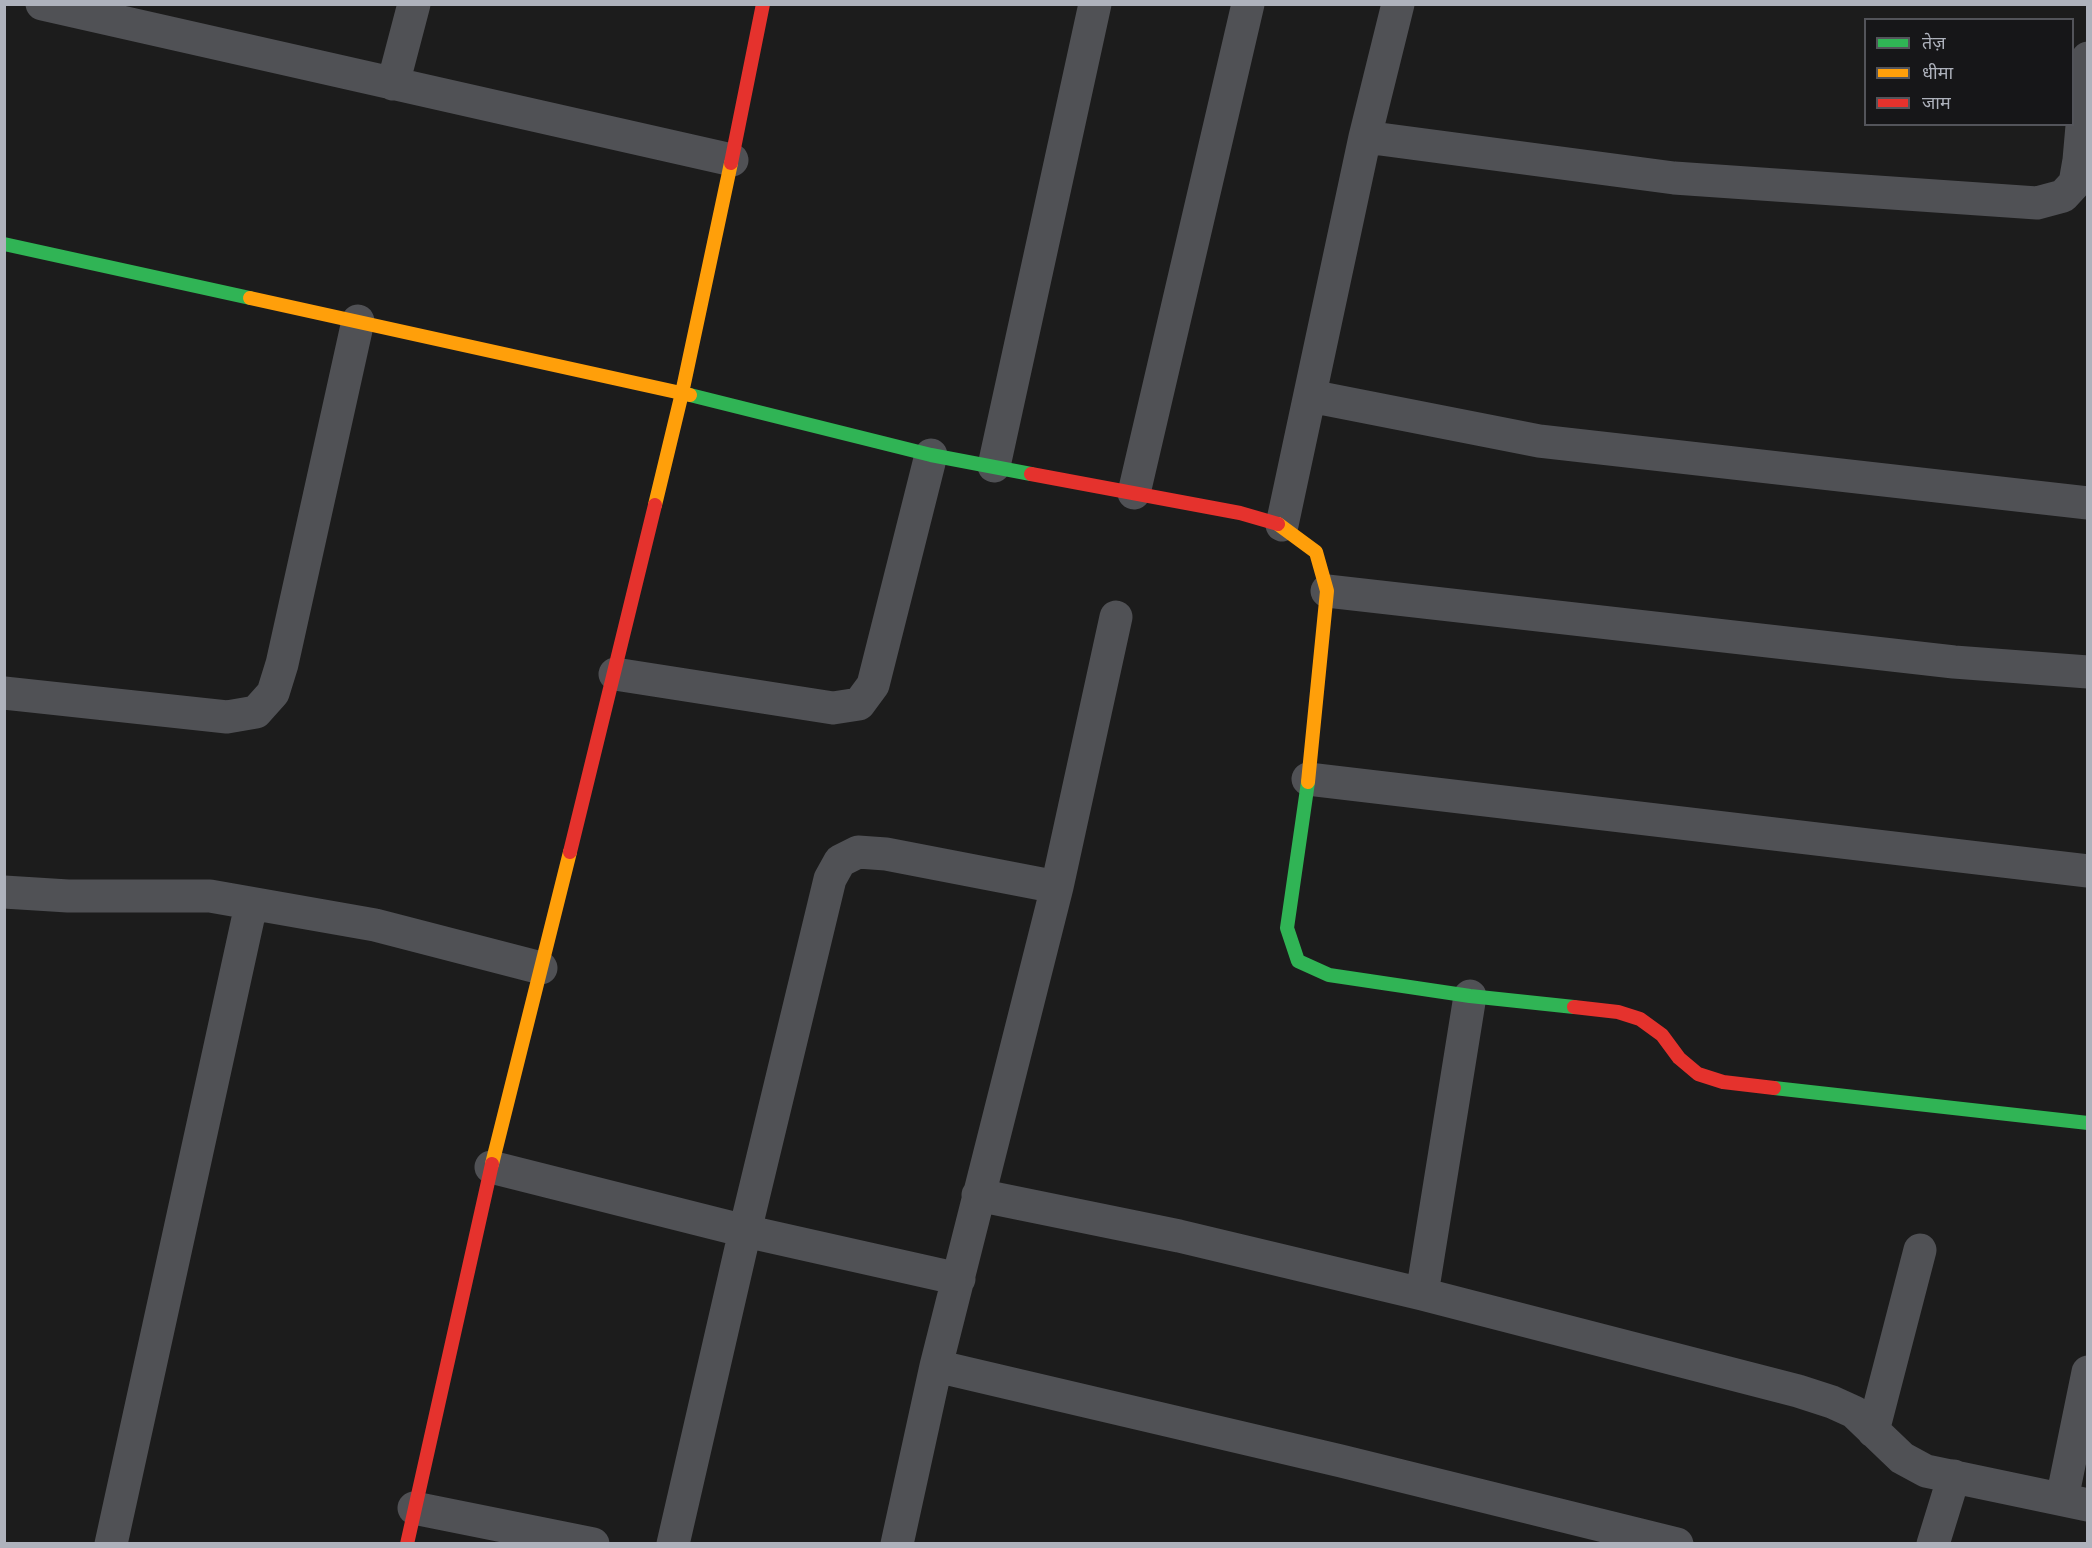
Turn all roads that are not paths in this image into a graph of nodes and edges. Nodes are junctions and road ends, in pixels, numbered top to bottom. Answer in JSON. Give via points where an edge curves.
{"nodes":[{"id":1,"x":42,"y":4,"type":"edge"},
{"id":2,"x":414,"y":4,"type":"edge"},
{"id":3,"x":763,"y":4,"type":"edge"},
{"id":4,"x":1095,"y":4,"type":"edge"},
{"id":5,"x":1248,"y":4,"type":"edge"},
{"id":6,"x":1398,"y":4,"type":"edge"},
{"id":7,"x":2088,"y":58,"type":"edge"},
{"id":8,"x":393,"y":84,"type":"junction"},
{"id":9,"x":1365,"y":137,"type":"junction"},
{"id":10,"x":732,"y":160,"type":"junction"},
{"id":11,"x":4,"y":244,"type":"edge"},
{"id":12,"x":358,"y":321,"type":"junction"},
{"id":13,"x":682,"y":393,"type":"junction"},
{"id":14,"x":1310,"y":396,"type":"junction"},
{"id":15,"x":931,"y":455,"type":"junction"},
{"id":16,"x":994,"y":466,"type":"junction"},
{"id":17,"x":1134,"y":493,"type":"junction"},
{"id":18,"x":2088,"y":502,"type":"edge"},
{"id":19,"x":1282,"y":525,"type":"junction"},
{"id":20,"x":1327,"y":591,"type":"junction"},
{"id":21,"x":1116,"y":617,"type":"dead end"},
{"id":22,"x":2088,"y":672,"type":"edge"},
{"id":23,"x":615,"y":674,"type":"junction"},
{"id":24,"x":4,"y":693,"type":"edge"},
{"id":25,"x":1308,"y":779,"type":"junction"},
{"id":26,"x":2088,"y":871,"type":"edge"},
{"id":27,"x":1057,"y":887,"type":"junction"},
{"id":28,"x":4,"y":892,"type":"edge"},
{"id":29,"x":251,"y":905,"type":"junction"},
{"id":30,"x":541,"y":968,"type":"junction"},
{"id":31,"x":1470,"y":996,"type":"junction"},
{"id":32,"x":2088,"y":1123,"type":"edge"},
{"id":33,"x":491,"y":1167,"type":"junction"},
{"id":34,"x":978,"y":1195,"type":"junction"},
{"id":35,"x":745,"y":1231,"type":"junction"},
{"id":36,"x":1920,"y":1250,"type":"dead end"},
{"id":37,"x":959,"y":1279,"type":"junction"},
{"id":38,"x":1422,"y":1294,"type":"junction"},
{"id":39,"x":936,"y":1366,"type":"junction"},
{"id":40,"x":2088,"y":1372,"type":"edge"},
{"id":41,"x":1873,"y":1431,"type":"junction"},
{"id":42,"x":1954,"y":1476,"type":"junction"},
{"id":43,"x":2075,"y":1502,"type":"edge"},
{"id":44,"x":414,"y":1508,"type":"junction"},
{"id":45,"x":111,"y":1544,"type":"edge"},
{"id":46,"x":407,"y":1544,"type":"edge"},
{"id":47,"x":593,"y":1544,"type":"edge"},
{"id":48,"x":673,"y":1544,"type":"edge"},
{"id":49,"x":897,"y":1544,"type":"edge"},
{"id":50,"x":1677,"y":1544,"type":"edge"},
{"id":51,"x":1933,"y":1544,"type":"edge"}],
"edges":[{"from":1,"to":8,"type":"street"},
{"from":2,"to":8,"type":"street"},
{"from":3,"to":10,"type":"street"},
{"from":4,"to":16,"type":"street"},
{"from":5,"to":17,"type":"street"},
{"from":6,"to":9,"type":"street"},
{"from":7,"to":9,"type":"street","via":[[2075,183],[2063,196],[2037,203],[1674,178]]},
{"from":8,"to":10,"type":"street"},
{"from":9,"to":14,"type":"street"},
{"from":10,"to":13,"type":"street"},
{"from":11,"to":12,"type":"street"},
{"from":12,"to":13,"type":"street"},
{"from":12,"to":24,"type":"street","via":[[282,663],[273,693],[256,711],[227,717]]},
{"from":13,"to":15,"type":"street"},
{"from":13,"to":23,"type":"street"},
{"from":14,"to":18,"type":"street","via":[[1539,441]]},
{"from":14,"to":19,"type":"street"},
{"from":15,"to":16,"type":"street"},
{"from":15,"to":23,"type":"street","via":[[873,685],[859,704],[833,708]]},
{"from":16,"to":17,"type":"street"},
{"from":17,"to":19,"type":"street"},
{"from":19,"to":20,"type":"street","via":[[1316,552]]},
{"from":20,"to":22,"type":"street","via":[[1954,662]]},
{"from":20,"to":25,"type":"street"},
{"from":21,"to":27,"type":"street"},
{"from":23,"to":30,"type":"street"},
{"from":25,"to":26,"type":"street"},
{"from":25,"to":31,"type":"street","via":[[1287,928],[1298,961],[1329,975]]},
{"from":27,"to":34,"type":"street"},
{"from":27,"to":35,"type":"street","via":[[886,854],[858,852],[840,861],[830,879]]},
{"from":28,"to":29,"type":"street","via":[[210,896]]},
{"from":29,"to":30,"type":"street","via":[[375,925]]},
{"from":29,"to":45,"type":"street"},
{"from":30,"to":33,"type":"street"},
{"from":31,"to":32,"type":"street","via":[[1618,1012],[1640,1019],[1662,1035],[1679,1058],[1698,1074],[1723,1082]]},
{"from":31,"to":38,"type":"street"},
{"from":33,"to":35,"type":"street"},
{"from":33,"to":44,"type":"street"},
{"from":34,"to":37,"type":"street"},
{"from":34,"to":38,"type":"street","via":[[1179,1236]]},
{"from":35,"to":37,"type":"street"},
{"from":35,"to":48,"type":"street"},
{"from":36,"to":41,"type":"street"},
{"from":37,"to":39,"type":"street"},
{"from":38,"to":41,"type":"street","via":[[1798,1390],[1854,1412]]},
{"from":39,"to":49,"type":"street"},
{"from":39,"to":50,"type":"street"},
{"from":40,"to":43,"type":"street"},
{"from":41,"to":42,"type":"street","via":[[1902,1458],[1926,1471]]},
{"from":42,"to":43,"type":"street"},
{"from":42,"to":51,"type":"street"},
{"from":44,"to":46,"type":"street"},
{"from":44,"to":47,"type":"street"}]}
